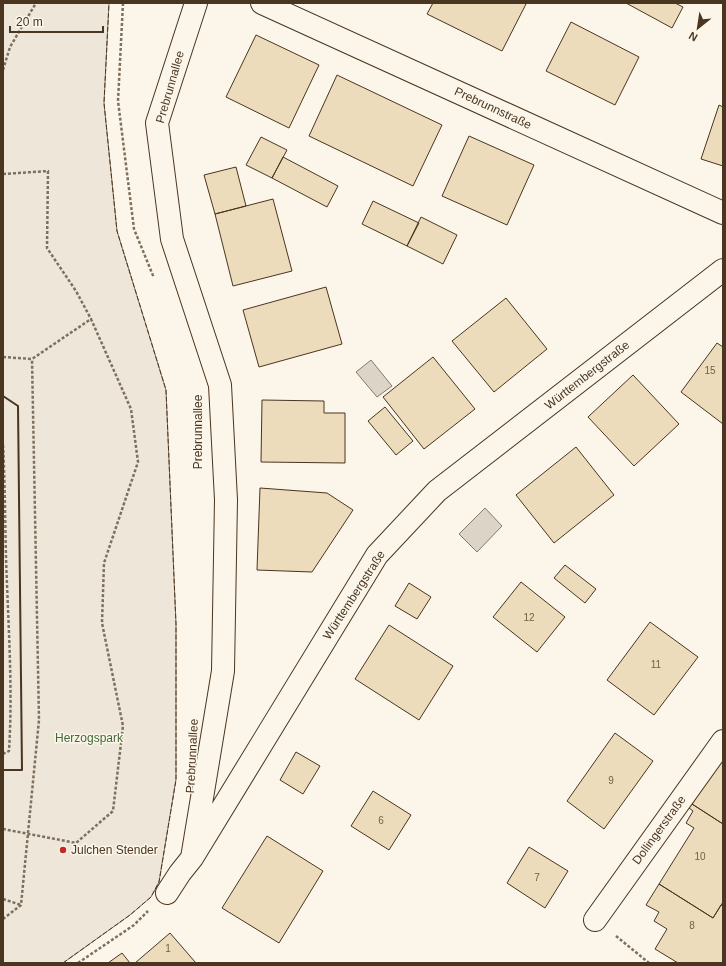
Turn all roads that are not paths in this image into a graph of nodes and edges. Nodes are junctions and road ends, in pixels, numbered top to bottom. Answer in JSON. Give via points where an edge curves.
{"nodes":[{"id":1,"x":196,"y":3,"type":"edge"},
{"id":2,"x":262,"y":3,"type":"edge"},
{"id":3,"x":723,"y":213,"type":"edge"},
{"id":4,"x":723,"y":270,"type":"edge"},
{"id":5,"x":723,"y":741,"type":"edge"},
{"id":6,"x":192,"y":858,"type":"junction"},
{"id":7,"x":168,"y":893,"type":"road end"},
{"id":8,"x":595,"y":920,"type":"road end"}],
"edges":[{"from":1,"to":6,"type":"street","name":"Prebrunnallee","via":[[157,123],[172,239],[221,393],[226,500],[223,671]]},
{"from":2,"to":3,"type":"street","name":"Prebrunnstraße"},
{"from":4,"to":6,"type":"street","name":"Württembergstraße","via":[[437,491],[377,555]]},
{"from":5,"to":8,"type":"street","name":"Dollingerstraße"},
{"from":6,"to":7,"type":"street","name":"Württembergstraße"}]}
